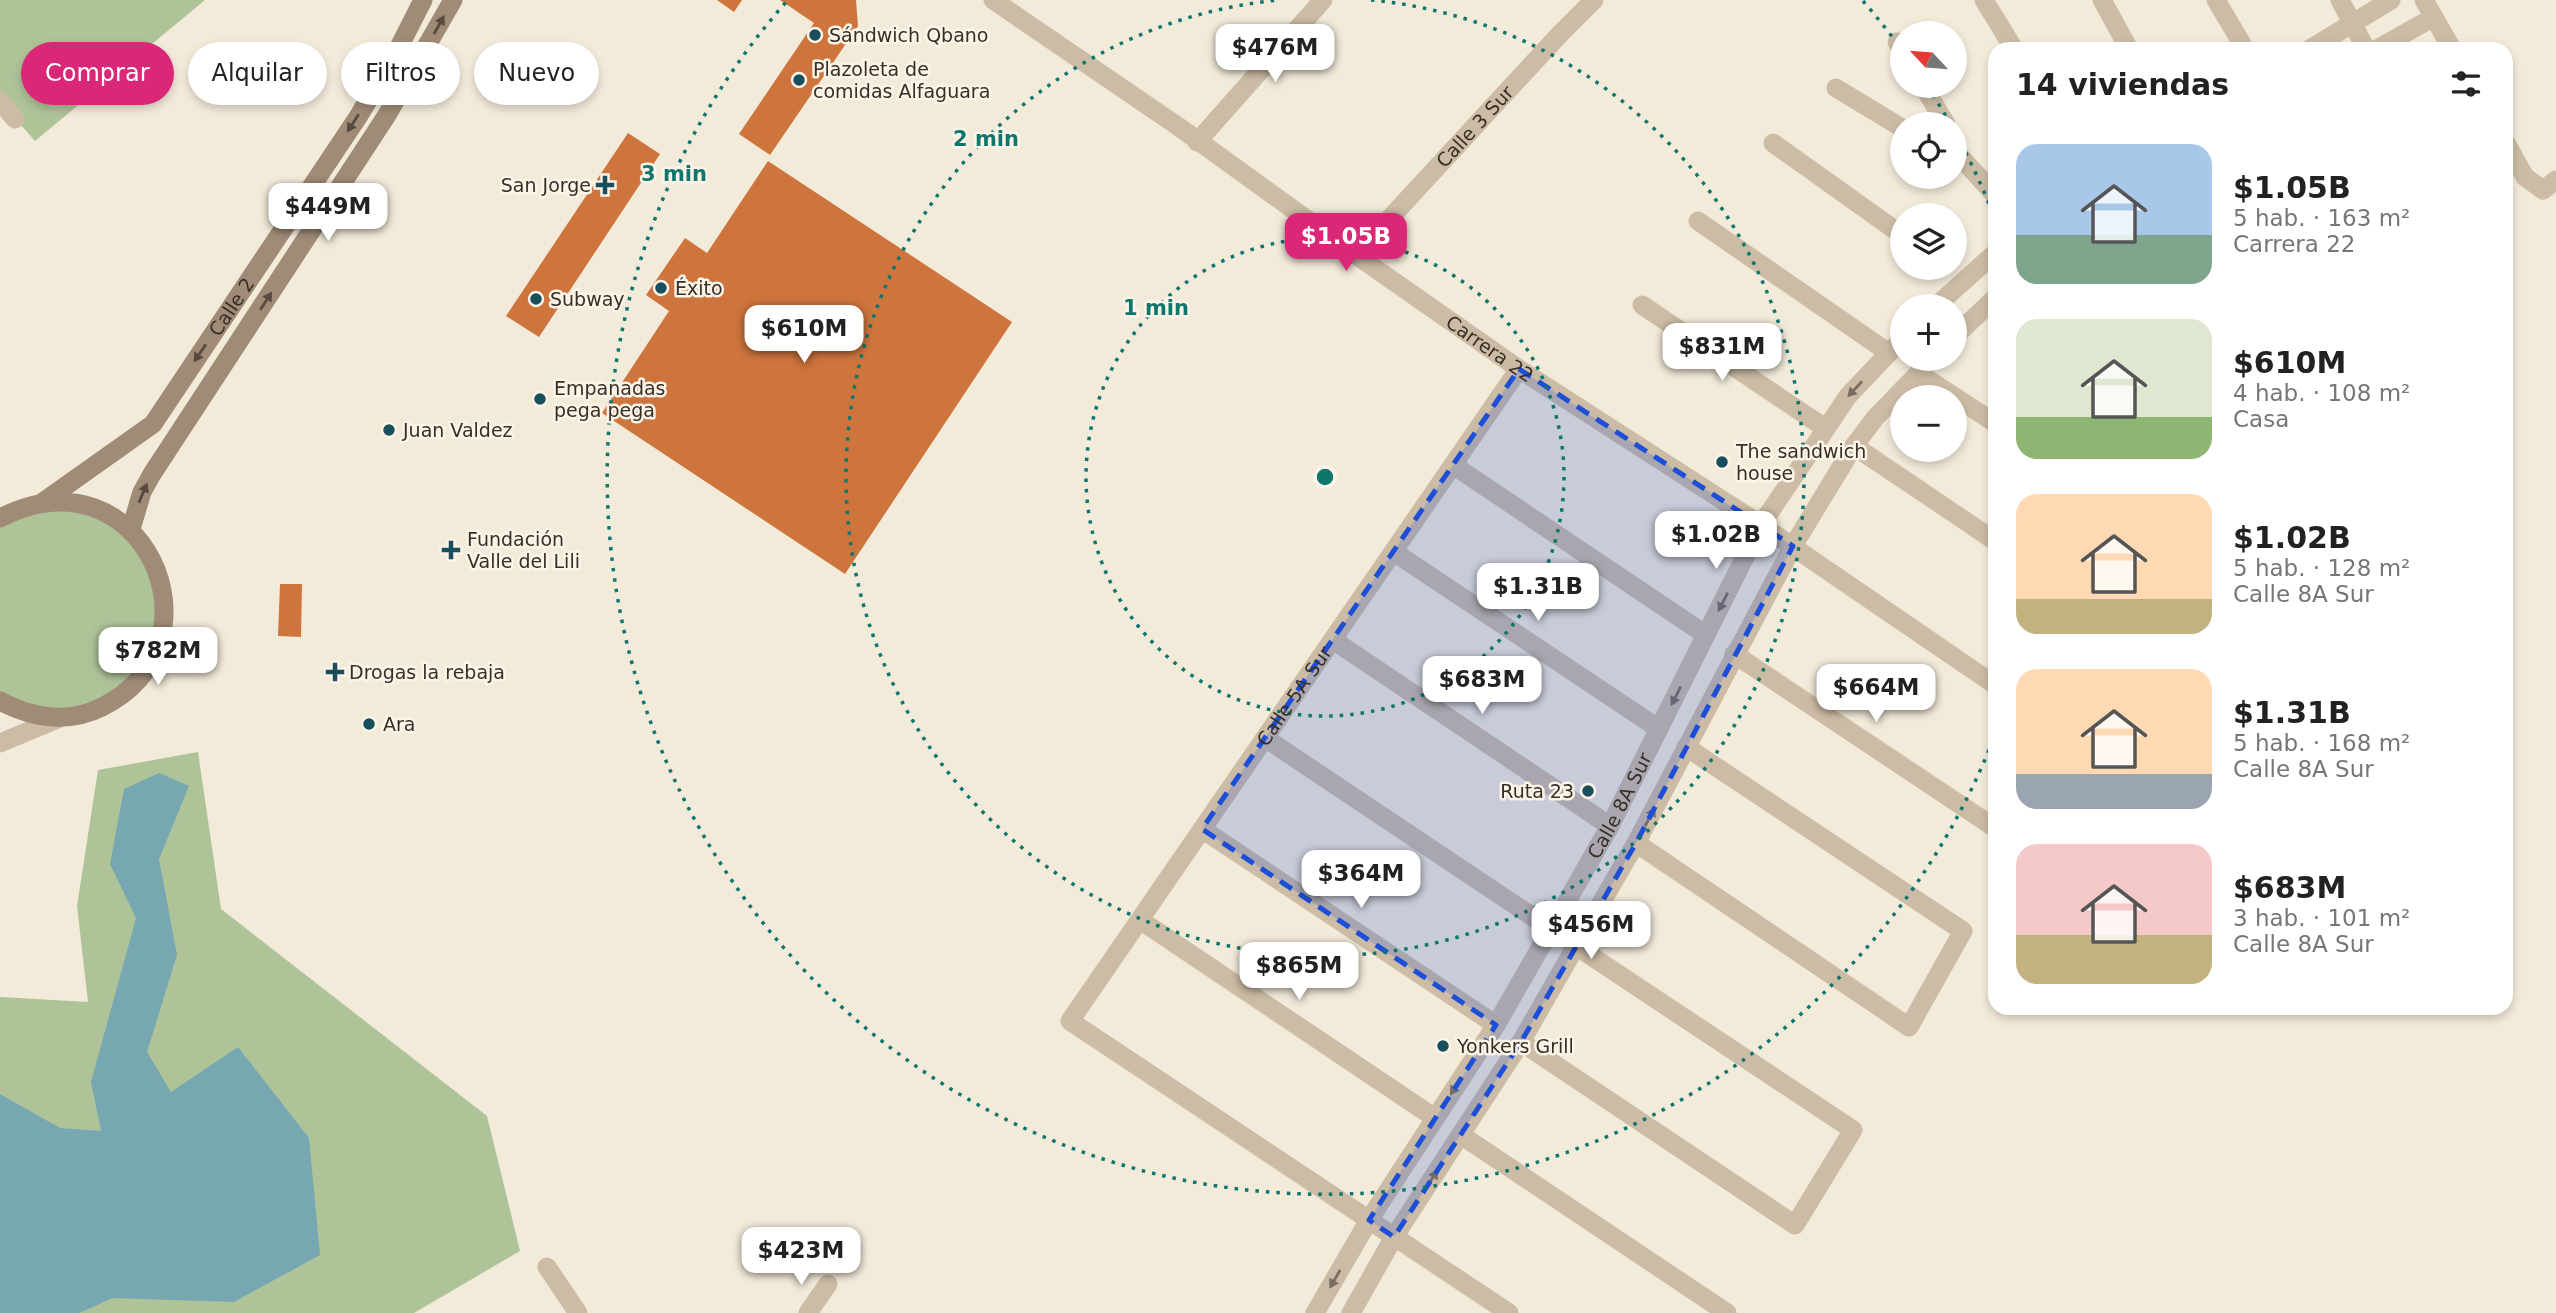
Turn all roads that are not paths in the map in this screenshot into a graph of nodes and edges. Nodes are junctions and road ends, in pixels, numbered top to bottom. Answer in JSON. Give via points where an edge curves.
{"nodes":[{"id":1,"x":423,"y":0,"type":"edge"},
{"id":2,"x":453,"y":0,"type":"edge"},
{"id":3,"x":993,"y":0,"type":"edge"},
{"id":4,"x":1323,"y":0,"type":"edge"},
{"id":5,"x":1594,"y":0,"type":"edge"},
{"id":6,"x":1984,"y":0,"type":"edge"},
{"id":7,"x":2102,"y":0,"type":"edge"},
{"id":8,"x":2216,"y":0,"type":"edge"},
{"id":9,"x":2340,"y":0,"type":"edge"},
{"id":10,"x":2391,"y":0,"type":"edge"},
{"id":11,"x":2429,"y":8,"type":"edge"},
{"id":12,"x":2353,"y":24,"type":"junction"},
{"id":13,"x":2010,"y":42,"type":"edge"},
{"id":14,"x":2125,"y":42,"type":"edge"},
{"id":15,"x":2241,"y":42,"type":"edge"},
{"id":16,"x":2322,"y":42,"type":"edge"},
{"id":17,"x":2362,"y":42,"type":"edge"},
{"id":18,"x":2386,"y":42,"type":"edge"},
{"id":19,"x":2448,"y":42,"type":"edge"},
{"id":20,"x":1836,"y":88,"type":"dead end"},
{"id":21,"x":0,"y":101,"type":"edge"},
{"id":22,"x":15,"y":119,"type":"dead end"},
{"id":23,"x":1890,"y":121,"type":"edge"},
{"id":24,"x":1197,"y":142,"type":"junction"},
{"id":25,"x":1773,"y":143,"type":"dead end"},
{"id":26,"x":2513,"y":156,"type":"edge"},
{"id":27,"x":1967,"y":166,"type":"edge"},
{"id":28,"x":2549,"y":185,"type":"edge"},
{"id":29,"x":1988,"y":188,"type":"edge"},
{"id":30,"x":1698,"y":221,"type":"dead end"},
{"id":31,"x":1890,"y":226,"type":"edge"},
{"id":32,"x":1356,"y":255,"type":"junction"},
{"id":33,"x":1988,"y":256,"type":"edge"},
{"id":34,"x":1967,"y":267,"type":"edge"},
{"id":35,"x":1642,"y":305,"type":"dead end"},
{"id":36,"x":1988,"y":307,"type":"edge"},
{"id":37,"x":1967,"y":326,"type":"edge"},
{"id":38,"x":1890,"y":343,"type":"edge"},
{"id":39,"x":1890,"y":351,"type":"edge"},
{"id":40,"x":1519,"y":369,"type":"junction"},
{"id":41,"x":1920,"y":371,"type":"edge"},
{"id":42,"x":1931,"y":371,"type":"edge"},
{"id":43,"x":1988,"y":417,"type":"edge"},
{"id":44,"x":1825,"y":428,"type":"junction"},
{"id":45,"x":1854,"y":446,"type":"junction"},
{"id":46,"x":1453,"y":465,"type":"junction"},
{"id":47,"x":43,"y":502,"type":"junction"},
{"id":48,"x":0,"y":505,"type":"edge"},
{"id":49,"x":22,"y":506,"type":"junction"},
{"id":50,"x":0,"y":518,"type":"edge"},
{"id":51,"x":1762,"y":525,"type":"junction"},
{"id":52,"x":131,"y":529,"type":"junction"},
{"id":53,"x":1988,"y":536,"type":"edge"},
{"id":54,"x":1793,"y":546,"type":"junction"},
{"id":55,"x":1394,"y":552,"type":"junction"},
{"id":56,"x":1706,"y":635,"type":"junction"},
{"id":57,"x":1333,"y":640,"type":"junction"},
{"id":58,"x":1734,"y":654,"type":"junction"},
{"id":59,"x":1988,"y":680,"type":"edge"},
{"id":60,"x":0,"y":701,"type":"edge"},
{"id":61,"x":60,"y":718,"type":"junction"},
{"id":62,"x":1659,"y":729,"type":"junction"},
{"id":63,"x":1265,"y":738,"type":"junction"},
{"id":64,"x":0,"y":743,"type":"edge"},
{"id":65,"x":1686,"y":747,"type":"junction"},
{"id":66,"x":1988,"y":823,"type":"edge"},
{"id":67,"x":1609,"y":825,"type":"junction"},
{"id":68,"x":1202,"y":829,"type":"junction"},
{"id":69,"x":1636,"y":843,"type":"junction"},
{"id":70,"x":1140,"y":920,"type":"junction"},
{"id":71,"x":1551,"y":929,"type":"junction"},
{"id":72,"x":1576,"y":946,"type":"junction"},
{"id":73,"x":1496,"y":1025,"type":"junction"},
{"id":74,"x":1521,"y":1042,"type":"junction"},
{"id":75,"x":1435,"y":1118,"type":"junction"},
{"id":76,"x":1461,"y":1135,"type":"junction"},
{"id":77,"x":1369,"y":1220,"type":"junction"},
{"id":78,"x":1394,"y":1237,"type":"junction"},
{"id":79,"x":547,"y":1267,"type":"dead end"},
{"id":80,"x":828,"y":1284,"type":"dead end"},
{"id":81,"x":578,"y":1313,"type":"edge"},
{"id":82,"x":807,"y":1313,"type":"edge"},
{"id":83,"x":1315,"y":1313,"type":"edge"},
{"id":84,"x":1351,"y":1313,"type":"edge"},
{"id":85,"x":1509,"y":1313,"type":"edge"},
{"id":86,"x":1727,"y":1313,"type":"edge"}],
"edges":[{"from":1,"to":47,"type":"main road","name":"Calle 2","one_way":true,"via":[[358,117],[153,424]]},
{"from":52,"to":2,"type":"main road","name":"Calle 2","one_way":true,"via":[[152,474],[387,115]]},
{"from":3,"to":24,"type":"street","name":"Carrera 22"},
{"from":4,"to":24,"type":"street"},
{"from":5,"to":32,"type":"street","name":"Calle 3 Sur"},
{"from":6,"to":13,"type":"street"},
{"from":7,"to":14,"type":"street"},
{"from":8,"to":15,"type":"street"},
{"from":9,"to":12,"type":"street"},
{"from":10,"to":12,"type":"street"},
{"from":11,"to":18,"type":"street"},
{"from":11,"to":19,"type":"street"},
{"from":12,"to":16,"type":"street"},
{"from":12,"to":17,"type":"street"},
{"from":20,"to":23,"type":"street"},
{"from":21,"to":22,"type":"street"},
{"from":24,"to":32,"type":"street","name":"Carrera 22"},
{"from":25,"to":31,"type":"street"},
{"from":26,"to":28,"type":"street","via":[[2525,177]]},
{"from":27,"to":29,"type":"street"},
{"from":30,"to":38,"type":"street"},
{"from":32,"to":40,"type":"street","name":"Carrera 22"},
{"from":33,"to":34,"type":"street"},
{"from":35,"to":44,"type":"street"},
{"from":36,"to":37,"type":"street"},
{"from":39,"to":44,"type":"street","name":"Calle 8A Sur","one_way":true},
{"from":40,"to":46,"type":"street","name":"Calle 5A Sur"},
{"from":40,"to":51,"type":"street","name":"Carrera 22"},
{"from":41,"to":45,"type":"street","name":"Calle 8A Sur"},
{"from":42,"to":43,"type":"street"},
{"from":44,"to":51,"type":"street","name":"Calle 8A Sur"},
{"from":45,"to":53,"type":"street"},
{"from":45,"to":54,"type":"street","name":"Calle 8A Sur"},
{"from":46,"to":55,"type":"street","name":"Calle 5A Sur"},
{"from":46,"to":56,"type":"street"},
{"from":47,"to":49,"type":"main road"},
{"from":47,"to":52,"type":"main road","via":[[75,502],[95,508]]},
{"from":48,"to":49,"type":"main road"},
{"from":49,"to":50,"type":"main road"},
{"from":51,"to":54,"type":"street","name":"Carrera 22"},
{"from":51,"to":56,"type":"street","name":"Calle 8A Sur","one_way":true},
{"from":52,"to":61,"type":"main road","via":[[151,555],[162,585],[164,618],[157,649],[141,677],[113,702]]},
{"from":54,"to":58,"type":"street","name":"Calle 8A Sur"},
{"from":54,"to":59,"type":"street","name":"Carrera 22"},
{"from":55,"to":57,"type":"street","name":"Calle 5A Sur"},
{"from":55,"to":62,"type":"street"},
{"from":56,"to":62,"type":"street","name":"Calle 8A Sur","one_way":true},
{"from":57,"to":63,"type":"street","name":"Calle 5A Sur"},
{"from":57,"to":67,"type":"street"},
{"from":58,"to":65,"type":"street","name":"Calle 8A Sur"},
{"from":58,"to":66,"type":"street"},
{"from":60,"to":61,"type":"main road","via":[[38,716]]},
{"from":61,"to":64,"type":"street"},
{"from":62,"to":67,"type":"street","name":"Calle 8A Sur"},
{"from":63,"to":68,"type":"street","name":"Calle 5A Sur"},
{"from":63,"to":71,"type":"street"},
{"from":69,"to":65,"type":"street","name":"Calle 8A Sur","one_way":true},
{"from":65,"to":69,"type":"street","via":[[1963,931],[1909,1027]]},
{"from":67,"to":71,"type":"street","name":"Calle 8A Sur"},
{"from":68,"to":70,"type":"street","name":"Calle 5A Sur"},
{"from":68,"to":73,"type":"street"},
{"from":69,"to":72,"type":"street","name":"Calle 8A Sur"},
{"from":70,"to":75,"type":"street"},
{"from":70,"to":77,"type":"street","name":"Calle 5A Sur","via":[[1070,1021]]},
{"from":71,"to":73,"type":"street","name":"Calle 8A Sur"},
{"from":72,"to":74,"type":"street","name":"Calle 8A Sur"},
{"from":72,"to":74,"type":"street","via":[[1853,1130],[1795,1225]]},
{"from":73,"to":75,"type":"street","name":"Calle 8A Sur","one_way":true},
{"from":74,"to":76,"type":"street","name":"Calle 8A Sur"},
{"from":75,"to":77,"type":"street","name":"Calle 8A Sur"},
{"from":78,"to":76,"type":"street","name":"Calle 8A Sur","one_way":true},
{"from":76,"to":86,"type":"street"},
{"from":77,"to":78,"type":"street"},
{"from":77,"to":83,"type":"street","name":"Calle 8A Sur","one_way":true},
{"from":78,"to":84,"type":"street","name":"Calle 8A Sur"},
{"from":78,"to":85,"type":"street"},
{"from":79,"to":81,"type":"street"},
{"from":80,"to":82,"type":"street"}]}
